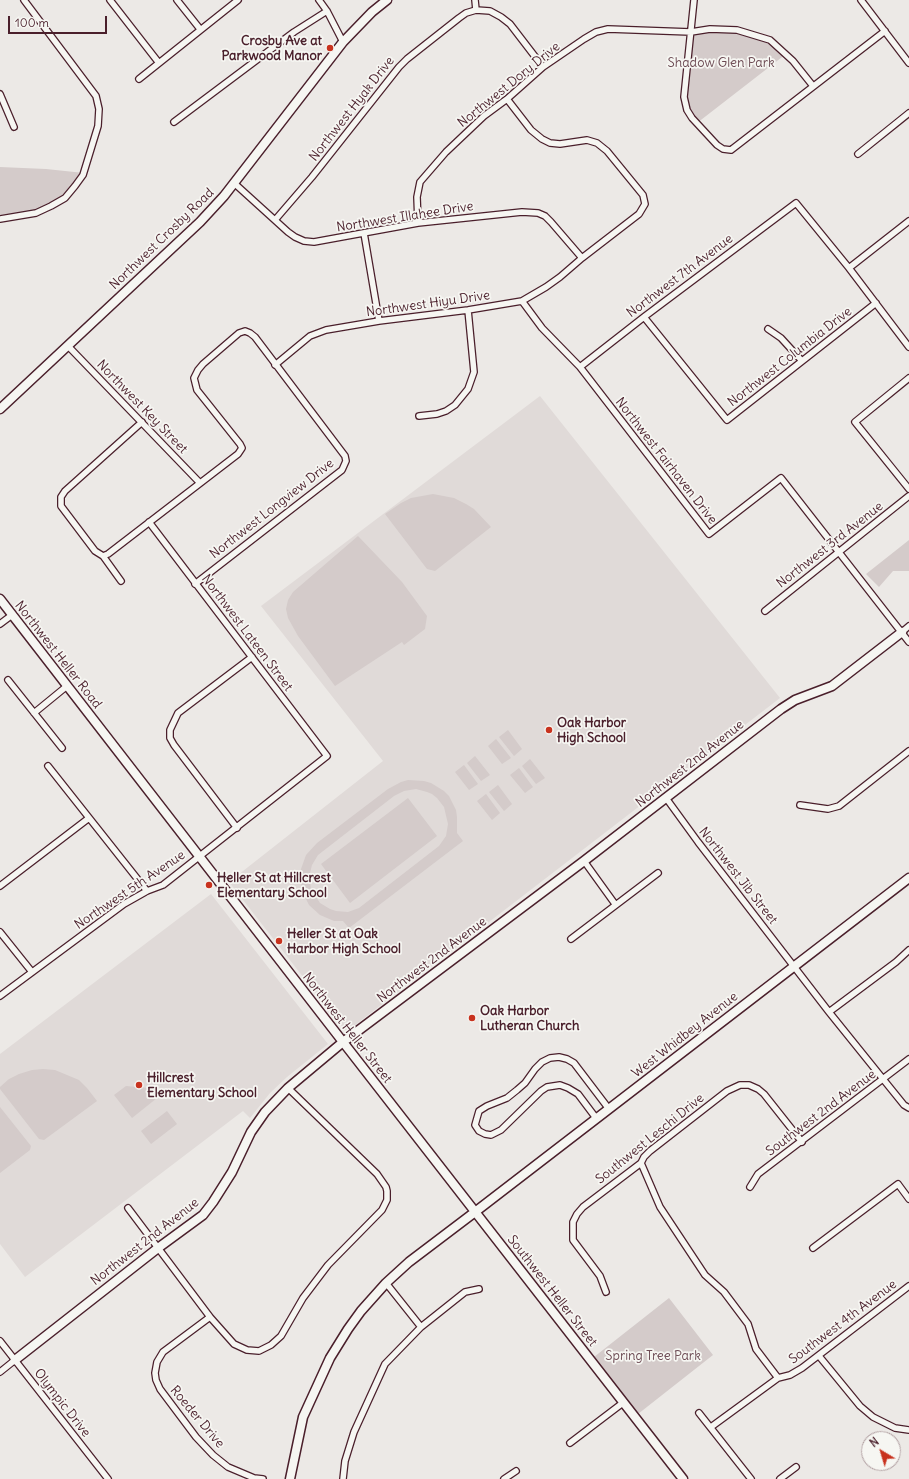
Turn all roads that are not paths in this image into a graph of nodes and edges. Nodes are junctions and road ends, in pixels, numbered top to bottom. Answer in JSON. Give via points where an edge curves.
{"nodes":[{"id":1,"x":24,"y":0,"type":"edge"},
{"id":2,"x":110,"y":0,"type":"edge"},
{"id":3,"x":177,"y":0,"type":"edge"},
{"id":4,"x":238,"y":0,"type":"edge"},
{"id":5,"x":319,"y":0,"type":"edge"},
{"id":6,"x":387,"y":0,"type":"edge"},
{"id":7,"x":475,"y":0,"type":"edge"},
{"id":8,"x":694,"y":0,"type":"edge"},
{"id":9,"x":861,"y":0,"type":"edge"},
{"id":10,"x":476,"y":10,"type":"junction"},
{"id":11,"x":327,"y":11,"type":"junction"},
{"id":12,"x":200,"y":29,"type":"junction"},
{"id":13,"x":885,"y":31,"type":"junction"},
{"id":14,"x":691,"y":32,"type":"junction"},
{"id":15,"x":343,"y":42,"type":"junction"},
{"id":16,"x":159,"y":63,"type":"junction"},
{"id":17,"x":909,"y":63,"type":"edge"},
{"id":18,"x":543,"y":67,"type":"junction"},
{"id":19,"x":139,"y":79,"type":"dead end"},
{"id":20,"x":813,"y":86,"type":"junction"},
{"id":21,"x":0,"y":94,"type":"edge"},
{"id":22,"x":507,"y":99,"type":"junction"},
{"id":23,"x":909,"y":113,"type":"edge"},
{"id":24,"x":174,"y":122,"type":"dead end"},
{"id":25,"x":14,"y":127,"type":"dead end"},
{"id":26,"x":858,"y":154,"type":"dead end"},
{"id":27,"x":234,"y":183,"type":"junction"},
{"id":28,"x":0,"y":219,"type":"edge"},
{"id":29,"x":275,"y":220,"type":"junction"},
{"id":30,"x":909,"y":221,"type":"edge"},
{"id":31,"x":418,"y":224,"type":"junction"},
{"id":32,"x":364,"y":233,"type":"junction"},
{"id":33,"x":582,"y":258,"type":"junction"},
{"id":34,"x":849,"y":268,"type":"junction"},
{"id":35,"x":522,"y":300,"type":"junction"},
{"id":36,"x":876,"y":303,"type":"junction"},
{"id":37,"x":468,"y":310,"type":"junction"},
{"id":38,"x":644,"y":317,"type":"junction"},
{"id":39,"x":379,"y":321,"type":"junction"},
{"id":40,"x":768,"y":329,"type":"dead end"},
{"id":41,"x":68,"y":346,"type":"junction"},
{"id":42,"x":909,"y":347,"type":"edge"},
{"id":43,"x":802,"y":361,"type":"junction"},
{"id":44,"x":275,"y":365,"type":"junction"},
{"id":45,"x":580,"y":367,"type":"junction"},
{"id":46,"x":909,"y":378,"type":"edge"},
{"id":47,"x":0,"y":408,"type":"edge"},
{"id":48,"x":419,"y":416,"type":"dead end"},
{"id":49,"x":142,"y":422,"type":"junction"},
{"id":50,"x":200,"y":483,"type":"junction"},
{"id":51,"x":909,"y":489,"type":"edge"},
{"id":52,"x":909,"y":496,"type":"edge"},
{"id":53,"x":149,"y":522,"type":"junction"},
{"id":54,"x":840,"y":552,"type":"junction"},
{"id":55,"x":103,"y":556,"type":"junction"},
{"id":56,"x":121,"y":581,"type":"dead end"},
{"id":57,"x":195,"y":584,"type":"junction"},
{"id":58,"x":0,"y":599,"type":"edge"},
{"id":59,"x":764,"y":610,"type":"dead end"},
{"id":60,"x":12,"y":615,"type":"junction"},
{"id":61,"x":0,"y":624,"type":"edge"},
{"id":62,"x":909,"y":626,"type":"edge"},
{"id":63,"x":902,"y":632,"type":"junction"},
{"id":64,"x":909,"y":642,"type":"edge"},
{"id":65,"x":252,"y":657,"type":"junction"},
{"id":66,"x":8,"y":680,"type":"dead end"},
{"id":67,"x":67,"y":686,"type":"junction"},
{"id":68,"x":34,"y":713,"type":"junction"},
{"id":69,"x":97,"y":725,"type":"joint"},
{"id":70,"x":62,"y":748,"type":"dead end"},
{"id":71,"x":909,"y":751,"type":"edge"},
{"id":72,"x":327,"y":756,"type":"joint"},
{"id":73,"x":48,"y":766,"type":"dead end"},
{"id":74,"x":666,"y":798,"type":"junction"},
{"id":75,"x":800,"y":805,"type":"dead end"},
{"id":76,"x":89,"y":818,"type":"junction"},
{"id":77,"x":237,"y":828,"type":"junction"},
{"id":78,"x":199,"y":856,"type":"junction"},
{"id":79,"x":584,"y":861,"type":"junction"},
{"id":80,"x":658,"y":873,"type":"dead end"},
{"id":81,"x":909,"y":878,"type":"edge"},
{"id":82,"x":0,"y":886,"type":"edge"},
{"id":83,"x":147,"y":891,"type":"junction"},
{"id":84,"x":616,"y":904,"type":"junction"},
{"id":85,"x":0,"y":932,"type":"edge"},
{"id":86,"x":571,"y":939,"type":"dead end"},
{"id":87,"x":909,"y":950,"type":"edge"},
{"id":88,"x":794,"y":966,"type":"junction"},
{"id":89,"x":32,"y":972,"type":"junction"},
{"id":90,"x":0,"y":996,"type":"edge"},
{"id":91,"x":829,"y":1012,"type":"junction"},
{"id":92,"x":342,"y":1042,"type":"junction"},
{"id":93,"x":909,"y":1059,"type":"edge"},
{"id":94,"x":883,"y":1079,"type":"junction"},
{"id":95,"x":288,"y":1088,"type":"junction"},
{"id":96,"x":609,"y":1108,"type":"junction"},
{"id":97,"x":909,"y":1108,"type":"edge"},
{"id":98,"x":596,"y":1118,"type":"junction"},
{"id":99,"x":802,"y":1142,"type":"junction"},
{"id":100,"x":641,"y":1163,"type":"junction"},
{"id":101,"x":750,"y":1187,"type":"dead end"},
{"id":102,"x":909,"y":1199,"type":"edge"},
{"id":103,"x":128,"y":1208,"type":"dead end"},
{"id":104,"x":476,"y":1212,"type":"junction"},
{"id":105,"x":158,"y":1248,"type":"junction"},
{"id":106,"x":813,"y":1248,"type":"dead end"},
{"id":107,"x":386,"y":1283,"type":"junction"},
{"id":108,"x":909,"y":1286,"type":"edge"},
{"id":109,"x":479,"y":1289,"type":"dead end"},
{"id":110,"x":606,"y":1292,"type":"dead end"},
{"id":111,"x":210,"y":1317,"type":"junction"},
{"id":112,"x":421,"y":1327,"type":"junction"},
{"id":113,"x":0,"y":1341,"type":"edge"},
{"id":114,"x":819,"y":1356,"type":"junction"},
{"id":115,"x":15,"y":1360,"type":"junction"},
{"id":116,"x":0,"y":1372,"type":"edge"},
{"id":117,"x":778,"y":1378,"type":"junction"},
{"id":118,"x":624,"y":1402,"type":"junction"},
{"id":119,"x":699,"y":1413,"type":"dead end"},
{"id":120,"x":711,"y":1427,"type":"junction"},
{"id":121,"x":909,"y":1430,"type":"edge"},
{"id":122,"x":570,"y":1443,"type":"dead end"},
{"id":123,"x":796,"y":1467,"type":"dead end"},
{"id":124,"x":516,"y":1471,"type":"dead end"},
{"id":125,"x":108,"y":1479,"type":"edge"},
{"id":126,"x":263,"y":1479,"type":"edge"},
{"id":127,"x":290,"y":1479,"type":"edge"},
{"id":128,"x":343,"y":1479,"type":"edge"},
{"id":129,"x":504,"y":1479,"type":"edge"},
{"id":130,"x":683,"y":1479,"type":"edge"},
{"id":131,"x":751,"y":1479,"type":"edge"},
{"id":132,"x":780,"y":1479,"type":"edge"}],
"edges":[{"from":1,"to":28,"type":"street","via":[[96,96],[100,109],[92,150],[83,175],[65,198],[36,213]]},
{"from":2,"to":16,"type":"street"},
{"from":3,"to":12,"type":"street"},
{"from":4,"to":12,"type":"street"},
{"from":5,"to":11,"type":"street"},
{"from":6,"to":15,"type":"street","name":"Northwest Crosby Road"},
{"from":7,"to":10,"type":"street"},
{"from":8,"to":14,"type":"street"},
{"from":9,"to":13,"type":"street"},
{"from":10,"to":18,"type":"street","via":[[490,12],[510,24]]},
{"from":10,"to":29,"type":"street","name":"Northwest Hyak Drive","via":[[459,18],[398,67]]},
{"from":11,"to":15,"type":"street"},
{"from":11,"to":24,"type":"street","via":[[294,32]]},
{"from":12,"to":16,"type":"street"},
{"from":13,"to":17,"type":"street"},
{"from":13,"to":20,"type":"street"},
{"from":14,"to":18,"type":"street","name":"Northwest Dory Drive","via":[[608,29],[584,39]]},
{"from":14,"to":20,"type":"street","name":"Northwest Dory Drive","via":[[710,29],[737,30],[770,40]]},
{"from":14,"to":20,"type":"street","via":[[684,97],[687,110],[723,149],[731,150]]},
{"from":15,"to":27,"type":"street","name":"Northwest Crosby Road"},
{"from":16,"to":19,"type":"street"},
{"from":18,"to":22,"type":"street","name":"Northwest Dory Drive"},
{"from":21,"to":25,"type":"street"},
{"from":22,"to":31,"type":"street","name":"Northwest Dory Drive","via":[[484,116],[446,152],[420,182],[417,197]]},
{"from":22,"to":33,"type":"street","name":"Northwest Hiyu Drive","via":[[531,130],[550,143],[587,140],[597,143],[607,151],[643,195],[645,204],[639,214]]},
{"from":23,"to":26,"type":"street"},
{"from":27,"to":29,"type":"street","name":"Northwest Illahee Drive"},
{"from":27,"to":41,"type":"street","name":"Northwest Crosby Road","via":[[200,222]]},
{"from":29,"to":32,"type":"street","name":"Northwest Illahee Drive","via":[[292,235],[304,241],[314,242]]},
{"from":30,"to":34,"type":"street"},
{"from":31,"to":32,"type":"street","name":"Northwest Illahee Drive"},
{"from":31,"to":33,"type":"street","name":"Northwest Illahee Drive","via":[[522,212],[538,213],[551,222]]},
{"from":32,"to":39,"type":"street"},
{"from":33,"to":35,"type":"street","name":"Northwest Hiyu Drive","via":[[546,287]]},
{"from":34,"to":36,"type":"street"},
{"from":34,"to":38,"type":"street","name":"Northwest 7th Avenue","via":[[796,203]]},
{"from":35,"to":37,"type":"street","name":"Northwest Hiyu Drive"},
{"from":35,"to":45,"type":"street","name":"Northwest Fairhaven Drive","via":[[542,328]]},
{"from":36,"to":42,"type":"street"},
{"from":36,"to":43,"type":"street","name":"Northwest Columbia Drive"},
{"from":37,"to":39,"type":"street","name":"Northwest Hiyu Drive"},
{"from":37,"to":48,"type":"street","via":[[474,372],[468,389],[455,405],[446,411]]},
{"from":38,"to":43,"type":"street","name":"Northwest Columbia Drive","via":[[727,420]]},
{"from":38,"to":45,"type":"street","name":"Northwest 7th Avenue"},
{"from":39,"to":44,"type":"street","name":"Northwest Hiyu Drive","via":[[317,333]]},
{"from":40,"to":43,"type":"street","via":[[781,338]]},
{"from":41,"to":47,"type":"street","name":"Northwest Crosby Road"},
{"from":41,"to":49,"type":"street","name":"Northwest Key Street"},
{"from":44,"to":50,"type":"street","name":"Northwest Longview Drive","via":[[255,337],[245,331],[232,338],[198,370],[194,378],[197,390],[242,448],[238,454]]},
{"from":44,"to":57,"type":"street","name":"Northwest Longview Drive","via":[[342,451],[345,466]]},
{"from":45,"to":54,"type":"street","name":"Northwest Fairhaven Drive","via":[[709,534],[781,478]]},
{"from":46,"to":51,"type":"street","via":[[855,422]]},
{"from":49,"to":50,"type":"street","name":"Northwest Key Street"},
{"from":49,"to":55,"type":"street","via":[[61,497],[61,506],[95,551]]},
{"from":50,"to":53,"type":"street"},
{"from":52,"to":54,"type":"street","name":"Northwest 3rd Avenue"},
{"from":53,"to":55,"type":"street"},
{"from":53,"to":57,"type":"street","name":"Northwest Lateen Street"},
{"from":54,"to":59,"type":"street","name":"Northwest 3rd Avenue"},
{"from":54,"to":63,"type":"street","name":"Northwest Fairhaven Drive"},
{"from":55,"to":56,"type":"street"},
{"from":57,"to":65,"type":"street","name":"Northwest Lateen Street"},
{"from":58,"to":60,"type":"street","name":"Northwest Heller Road"},
{"from":60,"to":61,"type":"street"},
{"from":60,"to":67,"type":"street","name":"Northwest Heller Road"},
{"from":62,"to":63,"type":"street","name":"Northwest 2nd Avenue"},
{"from":63,"to":64,"type":"street","name":"Northwest Fairhaven Drive"},
{"from":63,"to":74,"type":"street","name":"Northwest 2nd Avenue","via":[[832,686],[790,703]]},
{"from":65,"to":72,"type":"street","name":"Northwest Lateen Street"},
{"from":65,"to":77,"type":"street","via":[[178,713],[170,730],[170,738],[174,745]]},
{"from":66,"to":68,"type":"street"},
{"from":67,"to":68,"type":"street"},
{"from":67,"to":69,"type":"street","name":"Northwest Heller Road"},
{"from":68,"to":70,"type":"street"},
{"from":69,"to":78,"type":"street","name":"Northwest Heller Street"},
{"from":71,"to":75,"type":"street","via":[[839,806],[828,809]]},
{"from":72,"to":77,"type":"street","name":"Northwest 5th Avenue"},
{"from":73,"to":76,"type":"street"},
{"from":74,"to":79,"type":"street","name":"Northwest 2nd Avenue"},
{"from":74,"to":88,"type":"street","name":"Northwest Jib Street"},
{"from":76,"to":82,"type":"street"},
{"from":76,"to":83,"type":"street"},
{"from":77,"to":78,"type":"street","name":"Northwest 5th Avenue"},
{"from":78,"to":83,"type":"street","name":"Northwest 5th Avenue","via":[[162,885]]},
{"from":78,"to":92,"type":"street","name":"Northwest Heller Street"},
{"from":79,"to":84,"type":"street"},
{"from":79,"to":92,"type":"street","name":"Northwest 2nd Avenue"},
{"from":80,"to":84,"type":"street"},
{"from":81,"to":88,"type":"street","name":"West Whidbey Avenue"},
{"from":83,"to":89,"type":"street","name":"Northwest 5th Avenue","via":[[124,904]]},
{"from":84,"to":86,"type":"street"},
{"from":85,"to":89,"type":"street"},
{"from":87,"to":91,"type":"street"},
{"from":88,"to":91,"type":"street","name":"Northwest Jib Street"},
{"from":88,"to":96,"type":"street","name":"West Whidbey Avenue"},
{"from":89,"to":90,"type":"street","name":"Northwest 5th Avenue"},
{"from":91,"to":94,"type":"street","name":"Northwest Jib Street"},
{"from":92,"to":95,"type":"street","name":"Northwest 2nd Avenue"},
{"from":92,"to":104,"type":"street","name":"Northwest Heller Street"},
{"from":93,"to":94,"type":"street","name":"Southwest 2nd Avenue"},
{"from":94,"to":97,"type":"street","name":"Northwest Jib Street"},
{"from":94,"to":99,"type":"street","name":"Southwest 2nd Avenue"},
{"from":95,"to":105,"type":"street","name":"Northwest 2nd Avenue","via":[[265,1112],[251,1132],[232,1172],[213,1202],[202,1215]]},
{"from":95,"to":111,"type":"street","via":[[378,1174],[386,1187],[387,1200],[382,1210],[328,1265],[303,1298],[281,1336],[271,1345],[259,1351],[247,1350],[234,1344]]},
{"from":96,"to":98,"type":"street","name":"West Whidbey Avenue"},
{"from":96,"to":98,"type":"street","via":[[574,1063],[559,1057],[550,1058],[535,1068],[525,1083],[512,1094],[479,1111],[475,1125],[479,1131],[491,1135],[501,1130],[540,1091],[560,1085],[578,1094]]},
{"from":98,"to":104,"type":"street","name":"West Whidbey Avenue"},
{"from":99,"to":100,"type":"street","name":"Southwest Leschi Drive","via":[[764,1094],[749,1085],[740,1085],[727,1091],[656,1146]]},
{"from":99,"to":101,"type":"street","name":"Southwest 2nd Avenue","via":[[758,1174]]},
{"from":100,"to":110,"type":"street","name":"Southwest Leschi Drive","via":[[583,1207],[573,1222],[573,1240],[600,1276]]},
{"from":100,"to":117,"type":"street","via":[[660,1207],[705,1276],[724,1292],[748,1324],[756,1349]]},
{"from":102,"to":106,"type":"street","via":[[898,1184]]},
{"from":103,"to":105,"type":"street"},
{"from":104,"to":107,"type":"street","name":"West Whidbey Avenue","via":[[409,1262]]},
{"from":104,"to":118,"type":"street","name":"Southwest Heller Street"},
{"from":105,"to":111,"type":"street"},
{"from":105,"to":115,"type":"street","name":"Northwest 2nd Avenue"},
{"from":107,"to":112,"type":"street"},
{"from":107,"to":127,"type":"street","name":"West Whidbey Avenue","via":[[361,1311],[330,1358],[303,1417]]},
{"from":108,"to":114,"type":"street","name":"Southwest 4th Avenue"},
{"from":109,"to":112,"type":"street","via":[[465,1292]]},
{"from":111,"to":126,"type":"street","name":"Roeder Drive","via":[[163,1352],[155,1373],[156,1380],[196,1437],[213,1455],[228,1467]]},
{"from":112,"to":128,"type":"street","via":[[385,1364],[354,1432],[345,1461]]},
{"from":113,"to":115,"type":"street","name":"Olympic Drive"},
{"from":114,"to":117,"type":"street","name":"Southwest 4th Avenue","via":[[790,1375]]},
{"from":114,"to":121,"type":"street","via":[[860,1406],[873,1417],[895,1428]]},
{"from":115,"to":116,"type":"street"},
{"from":115,"to":125,"type":"street","name":"Olympic Drive"},
{"from":117,"to":120,"type":"street","name":"Southwest 4th Avenue"},
{"from":118,"to":122,"type":"street"},
{"from":118,"to":130,"type":"street","name":"Southwest Heller Street"},
{"from":119,"to":120,"type":"street"},
{"from":120,"to":131,"type":"street"},
{"from":123,"to":132,"type":"street"},
{"from":124,"to":129,"type":"street"}]}
